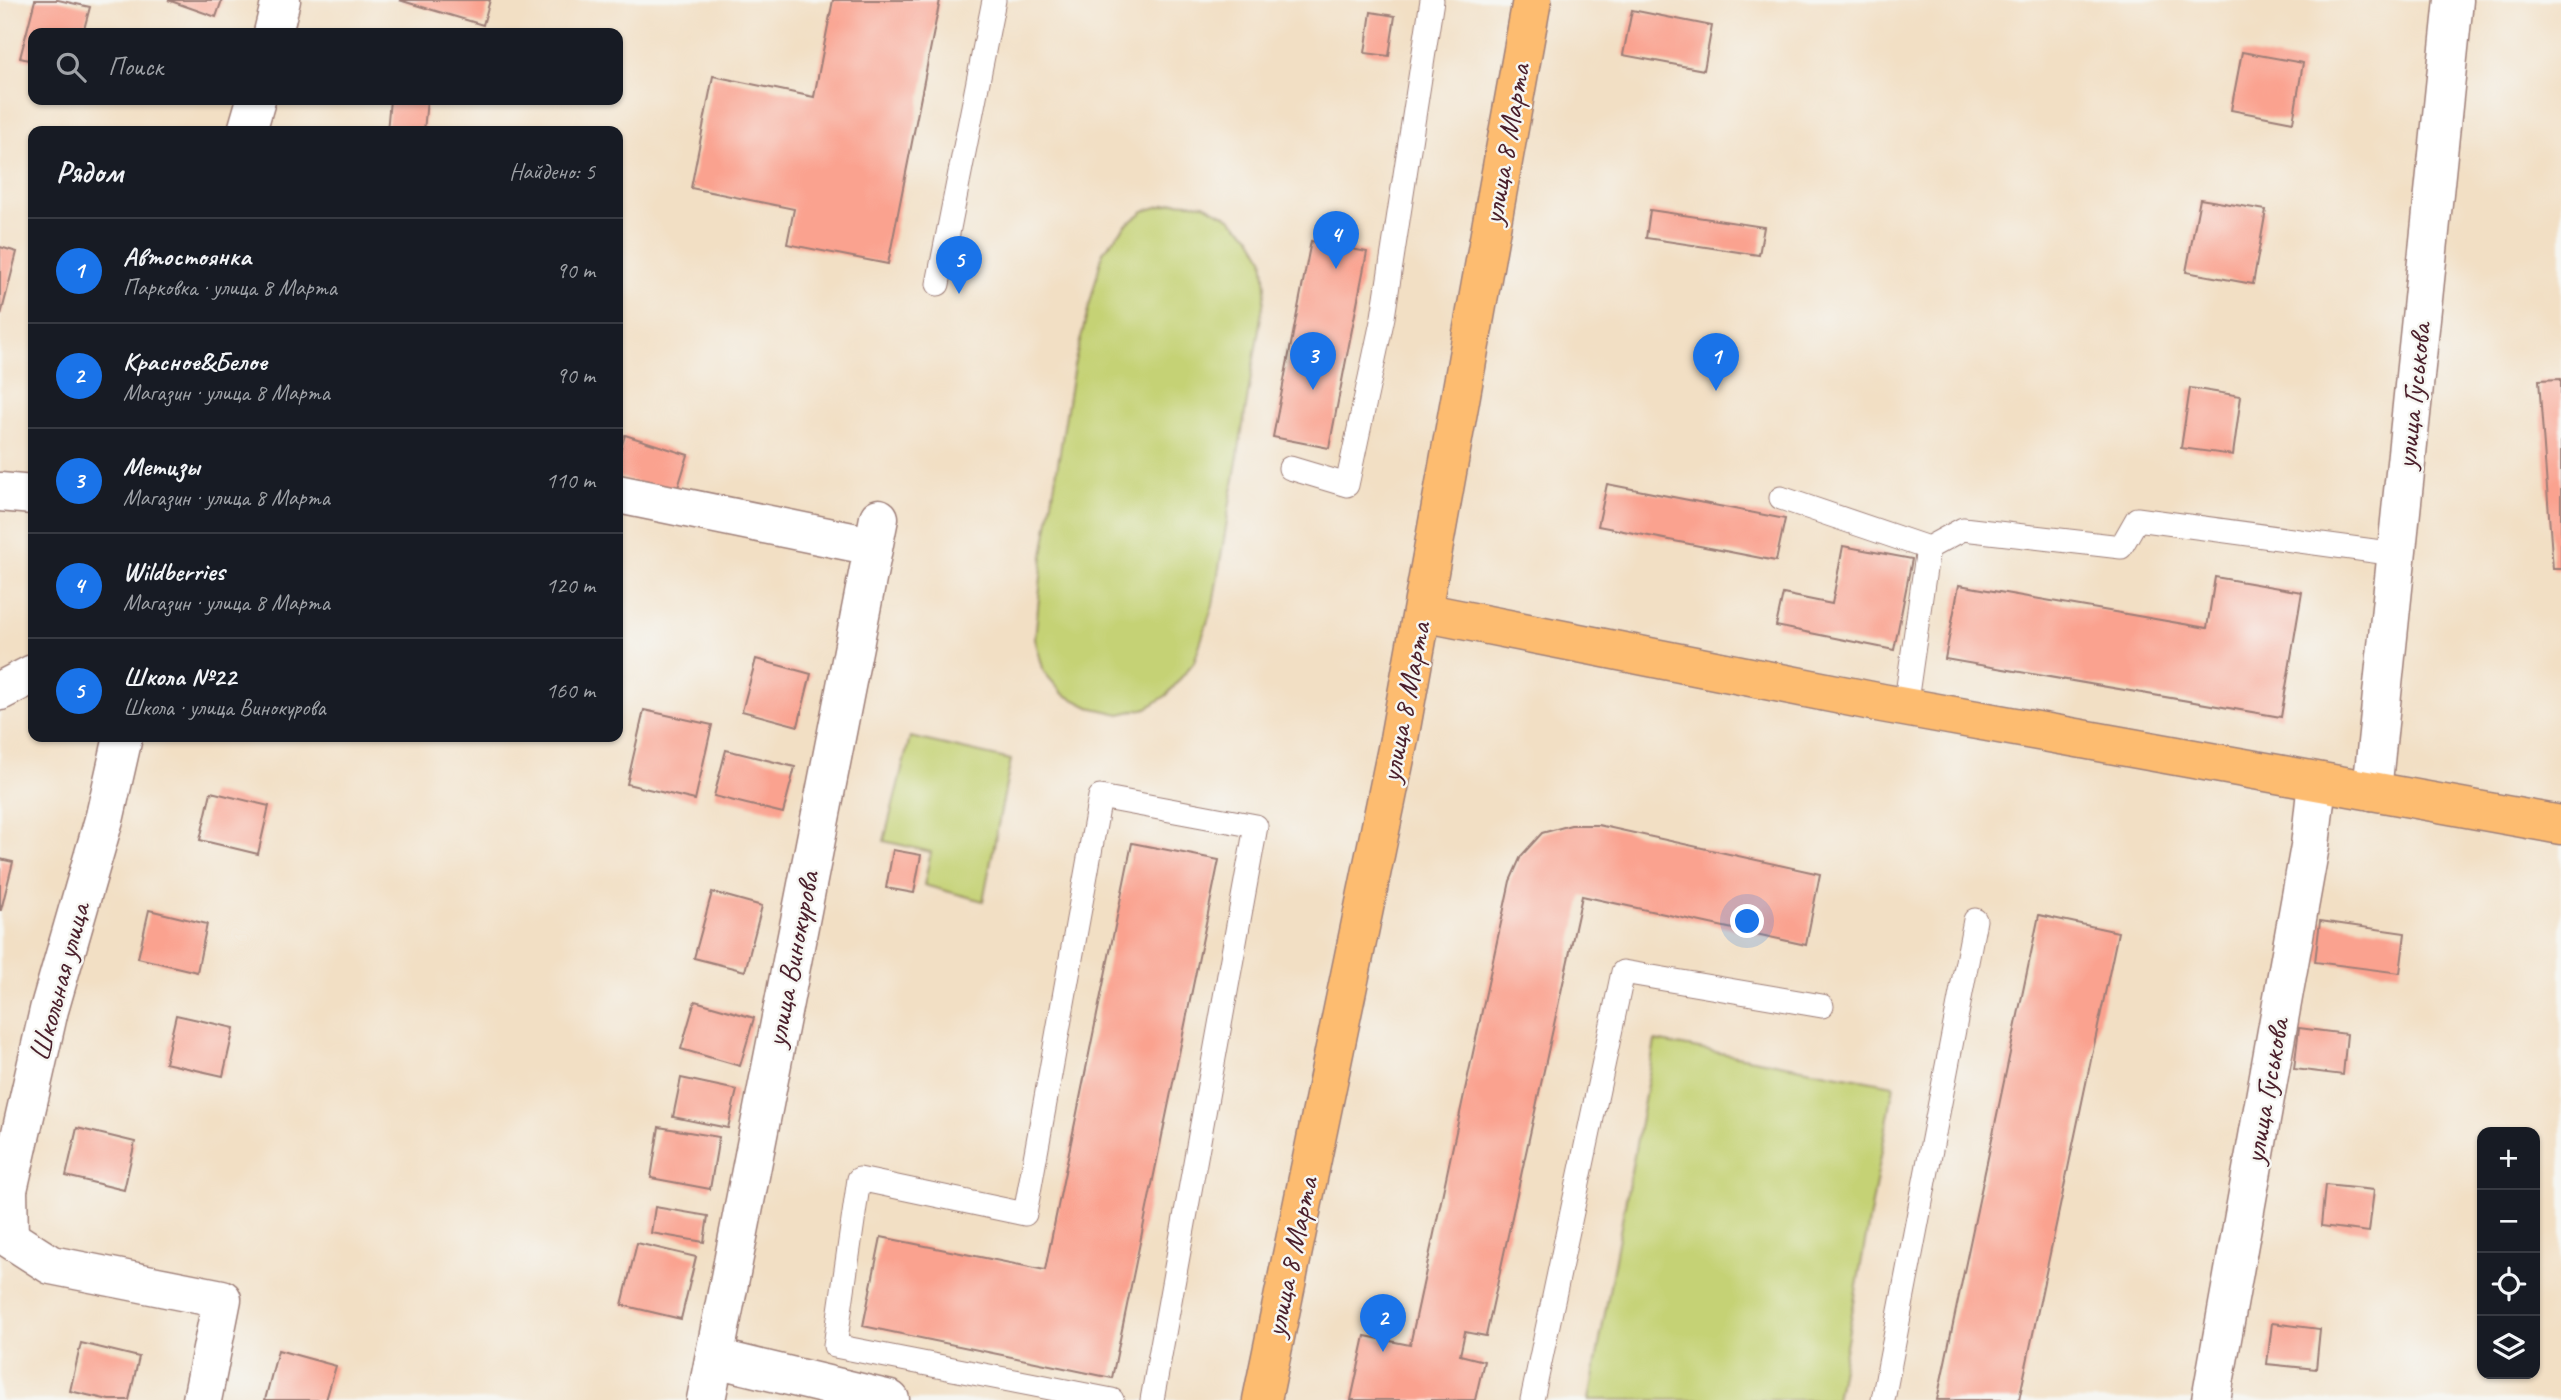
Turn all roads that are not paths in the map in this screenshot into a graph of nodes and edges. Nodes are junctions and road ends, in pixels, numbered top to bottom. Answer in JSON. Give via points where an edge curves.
{"nodes":[{"id":1,"x":281,"y":0,"type":"edge"},
{"id":2,"x":994,"y":0,"type":"edge"},
{"id":3,"x":1432,"y":0,"type":"edge"},
{"id":4,"x":1532,"y":0,"type":"edge"},
{"id":5,"x":2454,"y":0,"type":"edge"},
{"id":6,"x":274,"y":28,"type":"edge"},
{"id":7,"x":255,"y":105,"type":"edge"},
{"id":8,"x":248,"y":126,"type":"edge"},
{"id":9,"x":938,"y":284,"type":"dead end"},
{"id":10,"x":1290,"y":468,"type":"dead end"},
{"id":11,"x":0,"y":492,"type":"edge"},
{"id":12,"x":28,"y":495,"type":"edge"},
{"id":13,"x":623,"y":495,"type":"edge"},
{"id":14,"x":1781,"y":498,"type":"dead end"},
{"id":15,"x":1928,"y":548,"type":"junction"},
{"id":16,"x":2396,"y":554,"type":"junction"},
{"id":17,"x":1422,"y":612,"type":"junction"},
{"id":18,"x":28,"y":677,"type":"edge"},
{"id":19,"x":0,"y":691,"type":"edge"},
{"id":20,"x":1905,"y":708,"type":"junction"},
{"id":21,"x":121,"y":742,"type":"edge"},
{"id":22,"x":2317,"y":782,"type":"junction"},
{"id":23,"x":2372,"y":791,"type":"junction"},
{"id":24,"x":2561,"y":825,"type":"edge"},
{"id":25,"x":1975,"y":920,"type":"dead end"},
{"id":26,"x":1822,"y":1006,"type":"dead end"},
{"id":27,"x":835,"y":1346,"type":"junction"},
{"id":28,"x":715,"y":1358,"type":"junction"},
{"id":29,"x":831,"y":1393,"type":"edge"},
{"id":30,"x":202,"y":1400,"type":"edge"},
{"id":31,"x":706,"y":1400,"type":"edge"},
{"id":32,"x":890,"y":1400,"type":"edge"},
{"id":33,"x":1112,"y":1400,"type":"edge"},
{"id":34,"x":1152,"y":1400,"type":"edge"},
{"id":35,"x":1262,"y":1400,"type":"edge"},
{"id":36,"x":1532,"y":1400,"type":"edge"},
{"id":37,"x":1883,"y":1400,"type":"edge"},
{"id":38,"x":2211,"y":1400,"type":"edge"}],
"edges":[{"from":1,"to":6,"type":"street"},
{"from":2,"to":9,"type":"lane"},
{"from":3,"to":10,"type":"lane","via":[[1383,317],[1347,485]]},
{"from":4,"to":17,"type":"main road","name":"улица 8 Марта"},
{"from":5,"to":16,"type":"street","name":"улица Гуськова"},
{"from":7,"to":8,"type":"street"},
{"from":11,"to":12,"type":"street"},
{"from":13,"to":28,"type":"street","name":"улица Винокурова","via":[[875,532]]},
{"from":14,"to":15,"type":"lane"},
{"from":15,"to":16,"type":"lane","via":[[1963,530],[2121,547],[2137,519]]},
{"from":15,"to":20,"type":"lane"},
{"from":16,"to":23,"type":"street","name":"улица Гуськова"},
{"from":17,"to":20,"type":"main road"},
{"from":17,"to":35,"type":"main road","name":"улица 8 Марта"},
{"from":18,"to":19,"type":"street"},
{"from":20,"to":22,"type":"main road"},
{"from":21,"to":30,"type":"street","name":"Школьная улица","via":[[105,816],[48,1010],[8,1189],[9,1238],[51,1265],[222,1299]]},
{"from":22,"to":23,"type":"main road"},
{"from":22,"to":38,"type":"street","name":"улица Гуськова","via":[[2310,846]]},
{"from":23,"to":24,"type":"main road"},
{"from":25,"to":37,"type":"lane"},
{"from":26,"to":36,"type":"lane","via":[[1623,972]]},
{"from":27,"to":29,"type":"lane"},
{"from":27,"to":33,"type":"lane"},
{"from":27,"to":34,"type":"lane","via":[[859,1179],[1026,1214],[1100,797],[1256,826]]},
{"from":28,"to":29,"type":"street"},
{"from":28,"to":31,"type":"street","name":"улица Винокурова"},
{"from":29,"to":32,"type":"street"}]}
